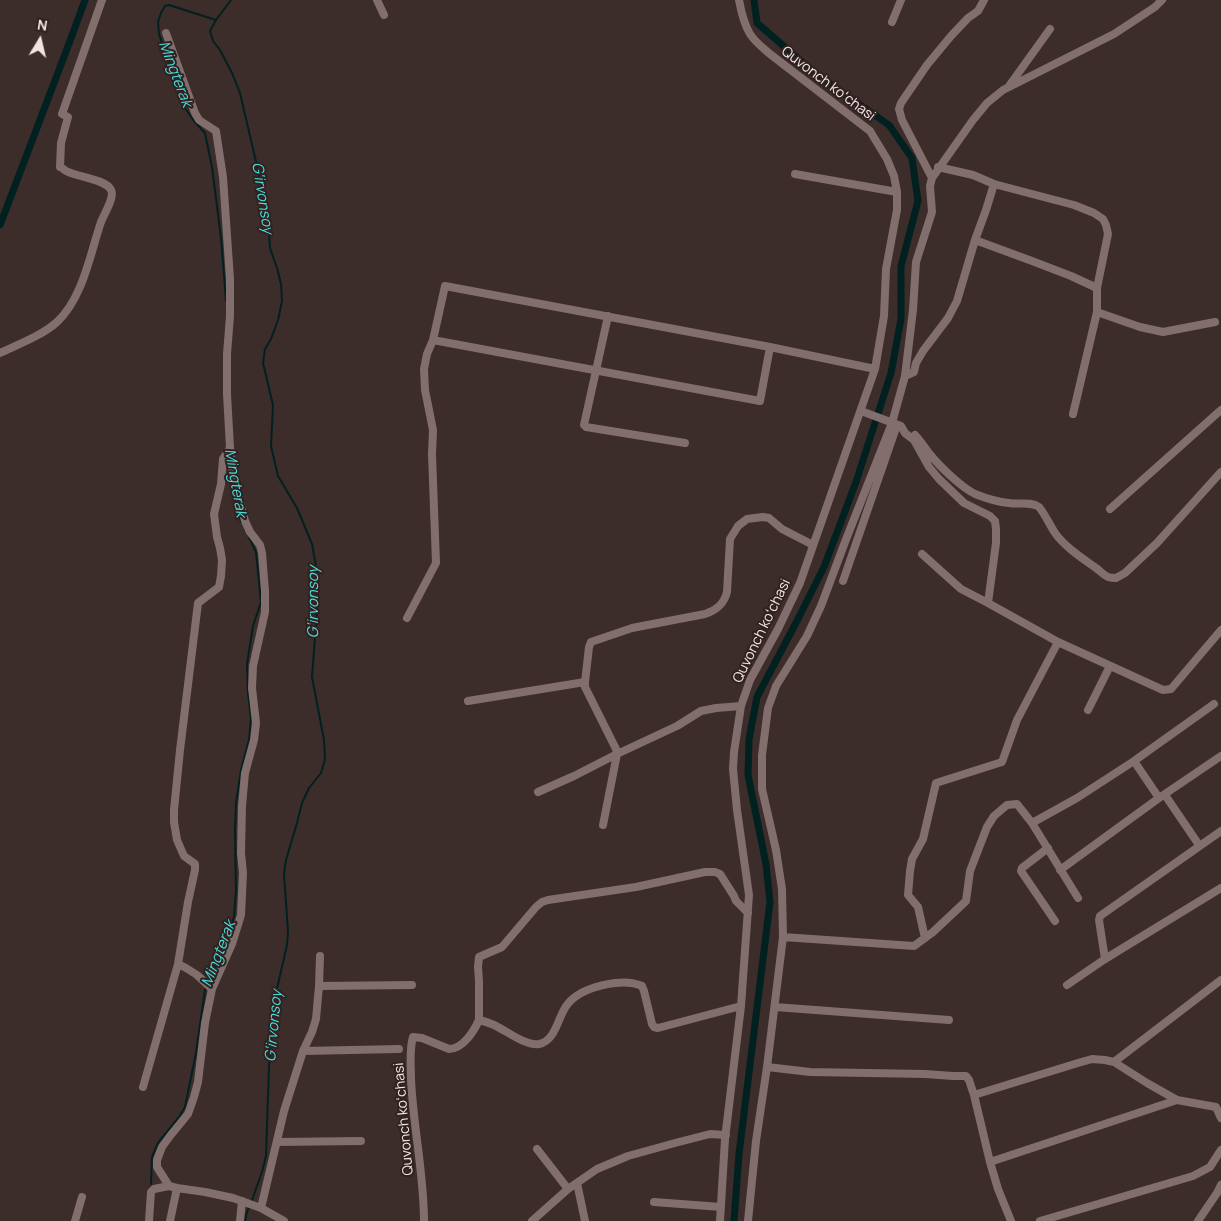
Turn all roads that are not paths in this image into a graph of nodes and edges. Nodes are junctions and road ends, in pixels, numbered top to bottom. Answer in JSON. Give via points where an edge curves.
{"nodes":[{"id":1,"x":102,"y":0,"type":"edge"},
{"id":2,"x":377,"y":0,"type":"edge"},
{"id":3,"x":739,"y":0,"type":"edge"},
{"id":4,"x":901,"y":0,"type":"edge"},
{"id":5,"x":984,"y":0,"type":"edge"},
{"id":6,"x":1162,"y":0,"type":"edge"},
{"id":7,"x":384,"y":14,"type":"dead end"},
{"id":8,"x":892,"y":22,"type":"dead end"},
{"id":9,"x":1050,"y":29,"type":"dead end"},
{"id":10,"x":166,"y":33,"type":"dead end"},
{"id":11,"x":1008,"y":88,"type":"junction"},
{"id":12,"x":938,"y":168,"type":"junction"},
{"id":13,"x":796,"y":174,"type":"dead end"},
{"id":14,"x":932,"y":178,"type":"junction"},
{"id":15,"x":994,"y":184,"type":"junction"},
{"id":16,"x":897,"y":192,"type":"junction"},
{"id":17,"x":975,"y":240,"type":"junction"},
{"id":18,"x":1097,"y":288,"type":"junction"},
{"id":19,"x":1097,"y":312,"type":"junction"},
{"id":20,"x":608,"y":316,"type":"junction"},
{"id":21,"x":1214,"y":322,"type":"dead end"},
{"id":22,"x":433,"y":340,"type":"junction"},
{"id":23,"x":770,"y":347,"type":"junction"},
{"id":24,"x":0,"y":353,"type":"edge"},
{"id":25,"x":876,"y":369,"type":"junction"},
{"id":26,"x":596,"y":370,"type":"junction"},
{"id":27,"x":906,"y":376,"type":"junction"},
{"id":28,"x":1221,"y":410,"type":"edge"},
{"id":29,"x":861,"y":411,"type":"junction"},
{"id":30,"x":1073,"y":414,"type":"dead end"},
{"id":31,"x":897,"y":425,"type":"junction"},
{"id":32,"x":685,"y":443,"type":"dead end"},
{"id":33,"x":230,"y":448,"type":"junction"},
{"id":34,"x":1221,"y":472,"type":"edge"},
{"id":35,"x":1110,"y":509,"type":"dead end"},
{"id":36,"x":813,"y":545,"type":"junction"},
{"id":37,"x":922,"y":554,"type":"dead end"},
{"id":38,"x":843,"y":581,"type":"dead end"},
{"id":39,"x":988,"y":603,"type":"junction"},
{"id":40,"x":407,"y":618,"type":"dead end"},
{"id":41,"x":1221,"y":630,"type":"edge"},
{"id":42,"x":1058,"y":642,"type":"junction"},
{"id":43,"x":1110,"y":666,"type":"junction"},
{"id":44,"x":585,"y":682,"type":"junction"},
{"id":45,"x":468,"y":701,"type":"dead end"},
{"id":46,"x":1214,"y":704,"type":"dead end"},
{"id":47,"x":741,"y":706,"type":"junction"},
{"id":48,"x":1088,"y":710,"type":"dead end"},
{"id":49,"x":617,"y":754,"type":"junction"},
{"id":50,"x":1221,"y":756,"type":"edge"},
{"id":51,"x":1134,"y":761,"type":"junction"},
{"id":52,"x":538,"y":792,"type":"dead end"},
{"id":53,"x":1162,"y":797,"type":"junction"},
{"id":54,"x":1032,"y":823,"type":"junction"},
{"id":55,"x":603,"y":825,"type":"dead end"},
{"id":56,"x":1221,"y":831,"type":"edge"},
{"id":57,"x":1199,"y":846,"type":"junction"},
{"id":58,"x":1048,"y":848,"type":"junction"},
{"id":59,"x":1060,"y":870,"type":"junction"},
{"id":60,"x":1221,"y":888,"type":"edge"},
{"id":61,"x":1078,"y":898,"type":"dead end"},
{"id":62,"x":748,"y":914,"type":"junction"},
{"id":63,"x":1055,"y":921,"type":"dead end"},
{"id":64,"x":783,"y":937,"type":"junction"},
{"id":65,"x":925,"y":938,"type":"junction"},
{"id":66,"x":320,"y":956,"type":"dead end"},
{"id":67,"x":1106,"y":959,"type":"junction"},
{"id":68,"x":178,"y":964,"type":"junction"},
{"id":69,"x":1221,"y":980,"type":"edge"},
{"id":70,"x":1067,"y":984,"type":"dead end"},
{"id":71,"x":412,"y":985,"type":"dead end"},
{"id":72,"x":319,"y":986,"type":"junction"},
{"id":73,"x":211,"y":987,"type":"junction"},
{"id":74,"x":741,"y":1006,"type":"junction"},
{"id":75,"x":775,"y":1007,"type":"junction"},
{"id":76,"x":479,"y":1020,"type":"junction"},
{"id":77,"x":949,"y":1020,"type":"dead end"},
{"id":78,"x":399,"y":1049,"type":"dead end"},
{"id":79,"x":303,"y":1051,"type":"junction"},
{"id":80,"x":1114,"y":1062,"type":"junction"},
{"id":81,"x":768,"y":1068,"type":"junction"},
{"id":82,"x":143,"y":1086,"type":"dead end"},
{"id":83,"x":974,"y":1095,"type":"junction"},
{"id":84,"x":1177,"y":1100,"type":"junction"},
{"id":85,"x":1218,"y":1106,"type":"edge"},
{"id":86,"x":1221,"y":1118,"type":"edge"},
{"id":87,"x":726,"y":1134,"type":"junction"},
{"id":88,"x":361,"y":1141,"type":"dead end"},
{"id":89,"x":276,"y":1142,"type":"junction"},
{"id":90,"x":537,"y":1149,"type":"dead end"},
{"id":91,"x":1221,"y":1150,"type":"edge"},
{"id":92,"x":990,"y":1162,"type":"junction"},
{"id":93,"x":576,"y":1183,"type":"junction"},
{"id":94,"x":1221,"y":1185,"type":"edge"},
{"id":95,"x":173,"y":1187,"type":"junction"},
{"id":96,"x":568,"y":1188,"type":"junction"},
{"id":97,"x":82,"y":1197,"type":"dead end"},
{"id":98,"x":242,"y":1201,"type":"junction"},
{"id":99,"x":654,"y":1202,"type":"dead end"},
{"id":100,"x":259,"y":1207,"type":"junction"},
{"id":101,"x":721,"y":1207,"type":"junction"},
{"id":102,"x":150,"y":1208,"type":"junction"},
{"id":103,"x":76,"y":1221,"type":"edge"},
{"id":104,"x":145,"y":1221,"type":"edge"},
{"id":105,"x":149,"y":1221,"type":"edge"},
{"id":106,"x":170,"y":1221,"type":"edge"},
{"id":107,"x":240,"y":1221,"type":"edge"},
{"id":108,"x":284,"y":1221,"type":"edge"},
{"id":109,"x":424,"y":1221,"type":"edge"},
{"id":110,"x":532,"y":1221,"type":"edge"},
{"id":111,"x":585,"y":1221,"type":"edge"},
{"id":112,"x":720,"y":1221,"type":"edge"},
{"id":113,"x":748,"y":1221,"type":"edge"},
{"id":114,"x":1011,"y":1221,"type":"edge"},
{"id":115,"x":1040,"y":1221,"type":"edge"},
{"id":116,"x":1198,"y":1221,"type":"edge"}],
"edges":[{"from":1,"to":24,"type":"street","via":[[62,114],[68,117],[61,144],[60,166],[105,184],[112,192],[111,198],[72,304],[50,328]]},
{"from":2,"to":7,"type":"street"},
{"from":3,"to":16,"type":"street","name":"Quvonch koʻchasi","via":[[741,13],[756,42],[870,131],[887,159]]},
{"from":4,"to":8,"type":"street"},
{"from":5,"to":14,"type":"street","via":[[978,11],[927,65],[899,109]]},
{"from":6,"to":11,"type":"street","via":[[1114,34]]},
{"from":9,"to":11,"type":"street"},
{"from":10,"to":33,"type":"street","via":[[195,114],[216,131],[230,279],[227,394]]},
{"from":11,"to":12,"type":"street","via":[[987,103]]},
{"from":12,"to":14,"type":"street"},
{"from":12,"to":15,"type":"street","via":[[973,175]]},
{"from":13,"to":16,"type":"street"},
{"from":14,"to":27,"type":"street","via":[[932,212],[916,262]]},
{"from":15,"to":17,"type":"street"},
{"from":15,"to":18,"type":"street","via":[[1074,205],[1103,219],[1108,234]]},
{"from":16,"to":25,"type":"street","name":"Quvonch koʻchasi"},
{"from":17,"to":18,"type":"street"},
{"from":17,"to":27,"type":"street","via":[[952,312],[923,351],[914,372]]},
{"from":18,"to":19,"type":"street"},
{"from":19,"to":21,"type":"street","via":[[1163,332]]},
{"from":19,"to":30,"type":"street"},
{"from":20,"to":22,"type":"street","via":[[445,286]]},
{"from":20,"to":23,"type":"street"},
{"from":20,"to":26,"type":"street"},
{"from":22,"to":26,"type":"street"},
{"from":22,"to":40,"type":"street","via":[[424,369],[433,430],[436,563]]},
{"from":23,"to":25,"type":"street"},
{"from":23,"to":26,"type":"street","via":[[760,400]]},
{"from":25,"to":29,"type":"street","name":"Quvonch koʻchasi"},
{"from":26,"to":32,"type":"street","via":[[586,427]]},
{"from":27,"to":31,"type":"street"},
{"from":28,"to":35,"type":"street"},
{"from":29,"to":31,"type":"street"},
{"from":29,"to":36,"type":"street","name":"Quvonch koʻchasi"},
{"from":31,"to":34,"type":"street","via":[[919,439],[929,454],[974,493],[1038,507],[1057,535],[1108,577],[1116,578],[1125,572],[1157,543]]},
{"from":31,"to":38,"type":"street"},
{"from":31,"to":39,"type":"street","via":[[914,440],[929,467],[945,485],[964,503],[995,520],[996,542]]},
{"from":31,"to":64,"type":"street","via":[[844,542],[821,606],[776,686],[768,708],[762,755],[762,789],[782,889]]},
{"from":33,"to":68,"type":"street","via":[[223,459],[214,514],[221,576],[219,588],[198,603],[179,759],[174,822],[177,840],[195,870]]},
{"from":33,"to":73,"type":"street","via":[[233,477],[242,509],[262,553],[265,612],[253,666],[256,723],[245,773],[242,806],[241,915],[232,944]]},
{"from":36,"to":44,"type":"street","via":[[782,529],[769,518],[747,519],[730,539],[725,600],[720,606],[705,614],[632,628],[591,642]]},
{"from":36,"to":47,"type":"street","name":"Quvonch koʻchasi","via":[[800,583],[750,680]]},
{"from":37,"to":39,"type":"street","via":[[961,589]]},
{"from":39,"to":42,"type":"street"},
{"from":41,"to":43,"type":"street","via":[[1171,689],[1163,690]]},
{"from":42,"to":43,"type":"street"},
{"from":42,"to":65,"type":"street","via":[[1017,720],[1002,762],[936,782],[923,839],[912,860],[908,895],[918,907]]},
{"from":43,"to":48,"type":"street"},
{"from":44,"to":45,"type":"street"},
{"from":44,"to":49,"type":"street","via":[[588,695]]},
{"from":46,"to":51,"type":"street"},
{"from":47,"to":49,"type":"street","via":[[701,711]]},
{"from":47,"to":62,"type":"street","name":"Quvonch koʻchasi","via":[[733,769],[749,895]]},
{"from":49,"to":52,"type":"street"},
{"from":49,"to":55,"type":"street"},
{"from":50,"to":53,"type":"street"},
{"from":51,"to":53,"type":"street"},
{"from":51,"to":54,"type":"street"},
{"from":53,"to":57,"type":"street"},
{"from":53,"to":59,"type":"street"},
{"from":54,"to":58,"type":"street"},
{"from":54,"to":65,"type":"street","via":[[1017,804],[1006,805],[994,816],[970,871],[966,900]]},
{"from":56,"to":57,"type":"street"},
{"from":57,"to":67,"type":"street","via":[[1100,916],[1098,920]]},
{"from":58,"to":59,"type":"street"},
{"from":58,"to":63,"type":"street","via":[[1021,870]]},
{"from":59,"to":61,"type":"street"},
{"from":60,"to":67,"type":"street"},
{"from":62,"to":74,"type":"street","name":"Quvonch koʻchasi"},
{"from":62,"to":76,"type":"street","via":[[720,874],[715,872],[542,902],[502,947],[479,957]]},
{"from":64,"to":65,"type":"street","via":[[914,946]]},
{"from":64,"to":75,"type":"street"},
{"from":66,"to":72,"type":"street"},
{"from":67,"to":70,"type":"street"},
{"from":68,"to":73,"type":"street"},
{"from":68,"to":82,"type":"street"},
{"from":69,"to":80,"type":"street"},
{"from":71,"to":72,"type":"street"},
{"from":72,"to":79,"type":"street","via":[[316,1018]]},
{"from":73,"to":95,"type":"street","via":[[194,1097],[188,1114],[166,1141],[157,1160],[157,1167]]},
{"from":74,"to":76,"type":"street","via":[[658,1028],[652,1024],[642,986],[616,983],[602,985],[573,998],[552,1035],[538,1044],[530,1044]]},
{"from":74,"to":87,"type":"street","name":"Quvonch koʻchasi"},
{"from":75,"to":77,"type":"street"},
{"from":75,"to":81,"type":"street"},
{"from":76,"to":109,"type":"street","name":"Quvonch koʻchasi","via":[[475,1030],[453,1048],[417,1037],[413,1037],[411,1042],[412,1095],[424,1193]]},
{"from":78,"to":79,"type":"street"},
{"from":79,"to":89,"type":"street"},
{"from":80,"to":83,"type":"street","via":[[1092,1059]]},
{"from":80,"to":84,"type":"street"},
{"from":81,"to":83,"type":"street","via":[[966,1076]]},
{"from":81,"to":113,"type":"street","via":[[756,1140]]},
{"from":83,"to":92,"type":"street"},
{"from":84,"to":85,"type":"street"},
{"from":84,"to":92,"type":"street"},
{"from":85,"to":86,"type":"street"},
{"from":87,"to":93,"type":"street","via":[[710,1134],[628,1156],[597,1169]]},
{"from":87,"to":101,"type":"street","name":"Quvonch koʻchasi"},
{"from":88,"to":89,"type":"street"},
{"from":89,"to":100,"type":"street"},
{"from":90,"to":96,"type":"street"},
{"from":91,"to":115,"type":"street","via":[[1210,1167],[1193,1176]]},
{"from":92,"to":114,"type":"street"},
{"from":93,"to":96,"type":"street"},
{"from":93,"to":111,"type":"street"},
{"from":94,"to":116,"type":"street"},
{"from":95,"to":98,"type":"street"},
{"from":95,"to":102,"type":"street","via":[[154,1189]]},
{"from":95,"to":106,"type":"street"},
{"from":96,"to":110,"type":"street"},
{"from":97,"to":103,"type":"street"},
{"from":98,"to":100,"type":"street"},
{"from":98,"to":107,"type":"street"},
{"from":99,"to":101,"type":"street"},
{"from":100,"to":108,"type":"street"},
{"from":101,"to":112,"type":"street","name":"Quvonch koʻchasi"},
{"from":102,"to":104,"type":"street"},
{"from":102,"to":105,"type":"street"}]}
